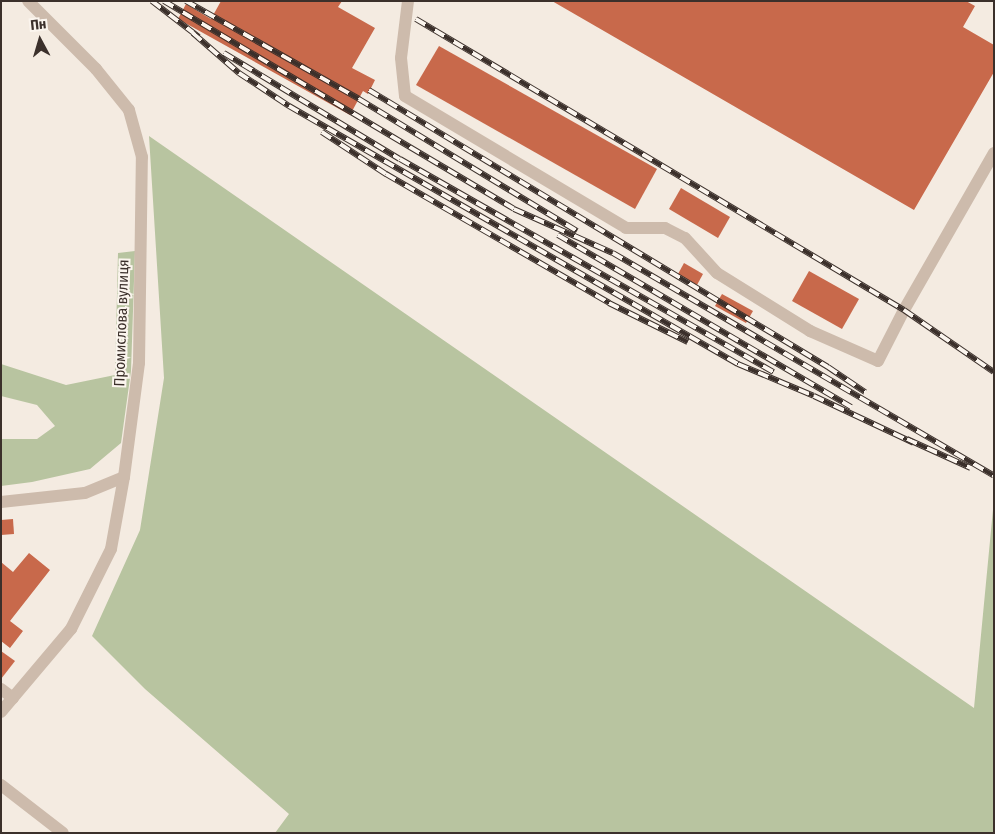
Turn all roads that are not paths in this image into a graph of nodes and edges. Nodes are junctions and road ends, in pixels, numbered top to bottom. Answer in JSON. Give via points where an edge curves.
{"nodes":[{"id":1,"x":28,"y":1,"type":"edge"},
{"id":2,"x":408,"y":1,"type":"edge"},
{"id":3,"x":994,"y":153,"type":"edge"},
{"id":4,"x":124,"y":477,"type":"junction"},
{"id":5,"x":1,"y":502,"type":"edge"},
{"id":6,"x":1,"y":689,"type":"edge"},
{"id":7,"x":13,"y":698,"type":"junction"},
{"id":8,"x":1,"y":712,"type":"edge"},
{"id":9,"x":1,"y":785,"type":"edge"},
{"id":10,"x":63,"y":833,"type":"edge"}],
"edges":[{"from":1,"to":4,"type":"street","name":"Промислова вулиця","via":[[96,69],[129,110],[142,157],[139,363]]},
{"from":2,"to":3,"type":"street","via":[[401,58],[405,96],[626,228],[665,228],[685,238],[717,273],[810,331],[878,362],[904,310]]},
{"from":4,"to":5,"type":"street","via":[[85,493]]},
{"from":4,"to":7,"type":"street","name":"Промислова вулиця","via":[[112,550],[71,629]]},
{"from":6,"to":7,"type":"street"},
{"from":7,"to":8,"type":"street","name":"Промислова вулиця"},
{"from":9,"to":10,"type":"street"}]}
